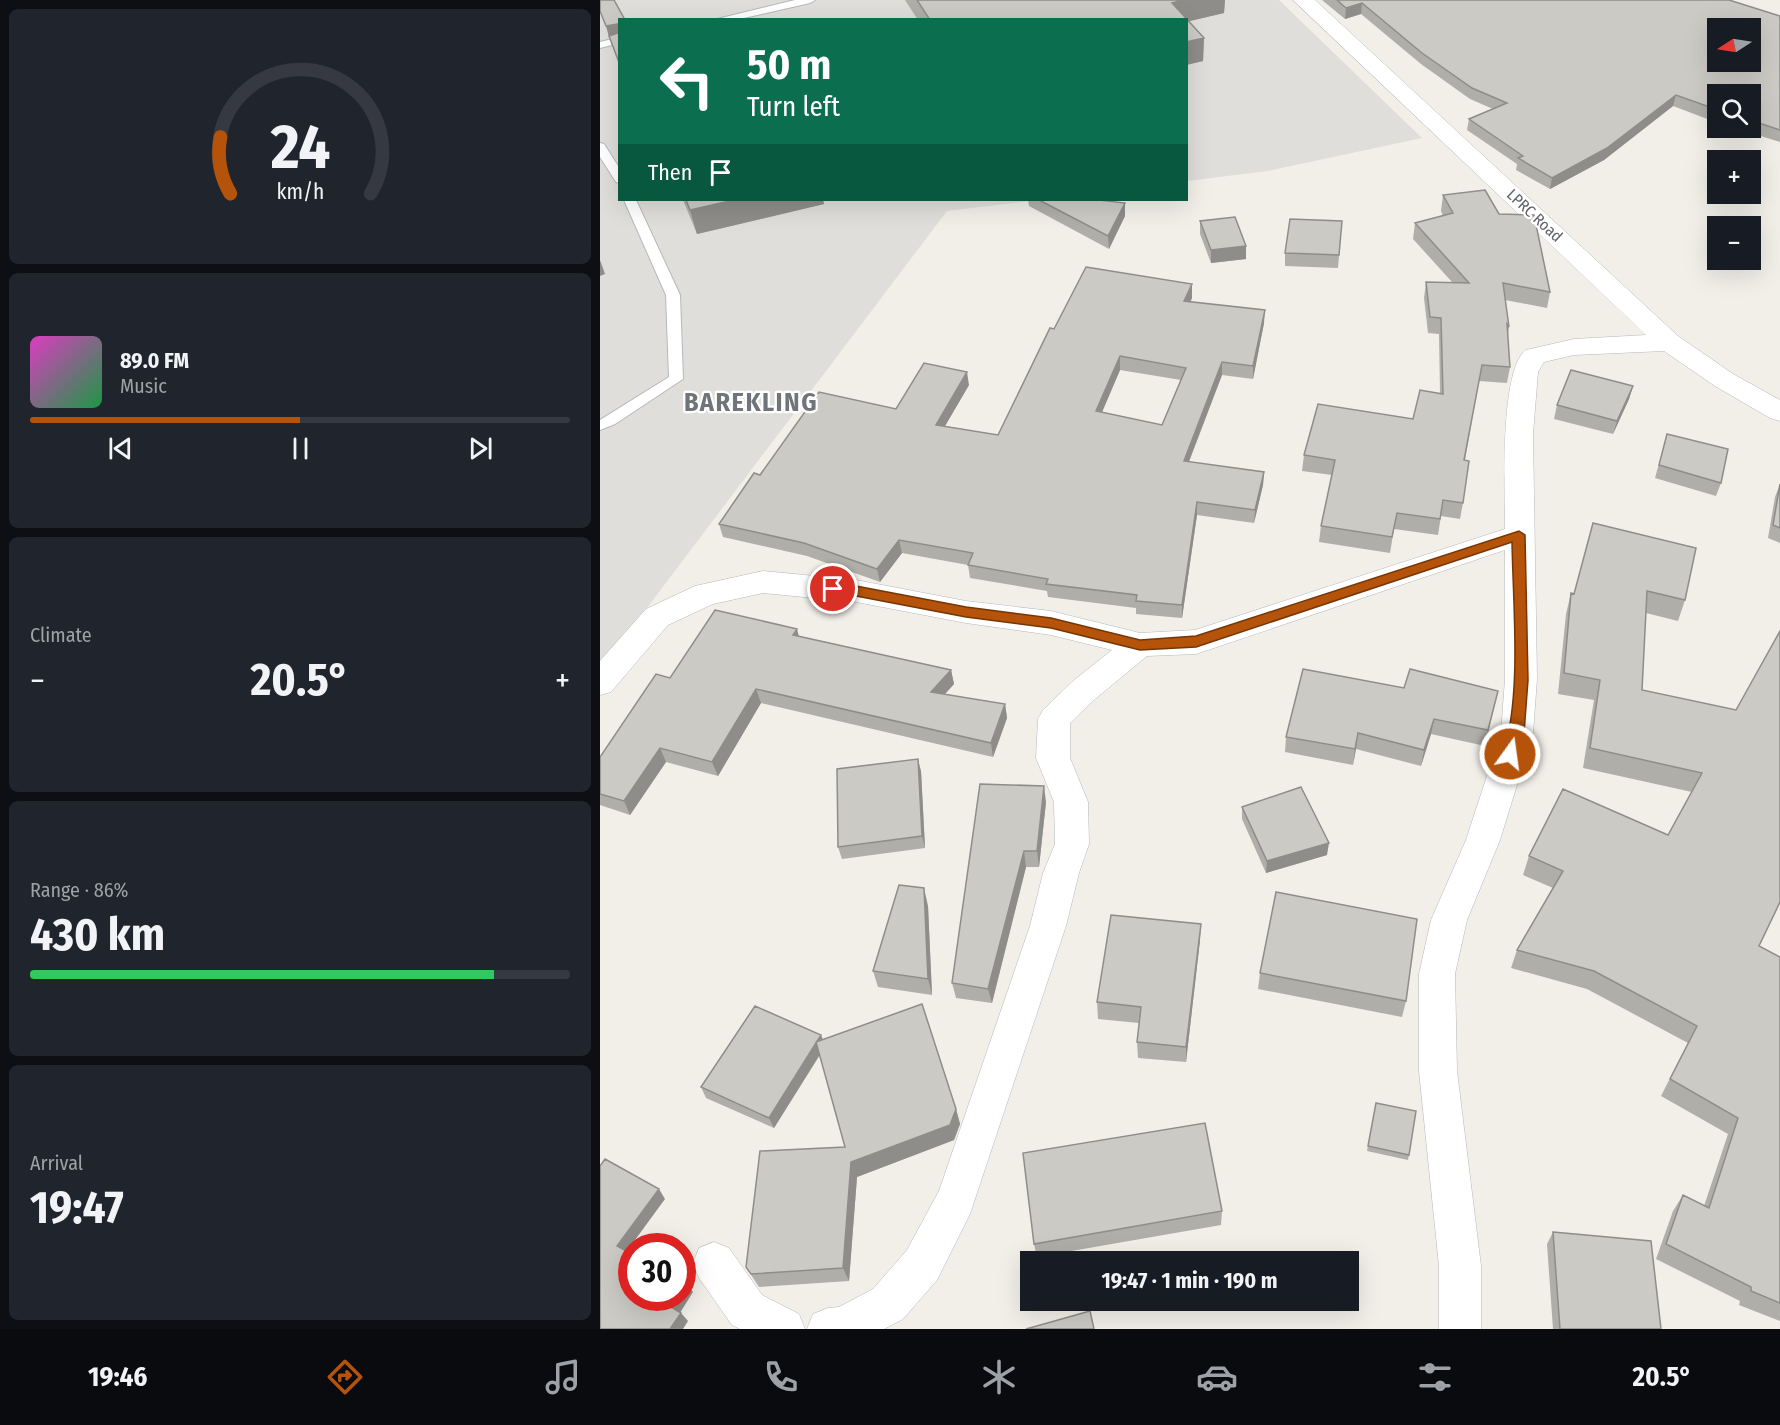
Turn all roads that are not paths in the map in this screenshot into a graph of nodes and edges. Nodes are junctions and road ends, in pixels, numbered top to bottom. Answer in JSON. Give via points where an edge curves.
{"nodes":[{"id":1,"x":810,"y":0,"type":"edge"},
{"id":2,"x":1304,"y":0,"type":"edge"},
{"id":3,"x":727,"y":18,"type":"edge"},
{"id":4,"x":618,"y":40,"type":"edge"},
{"id":5,"x":600,"y":45,"type":"edge"},
{"id":6,"x":600,"y":147,"type":"edge"},
{"id":7,"x":618,"y":176,"type":"edge"},
{"id":8,"x":630,"y":201,"type":"edge"},
{"id":9,"x":1669,"y":342,"type":"junction"},
{"id":10,"x":1780,"y":412,"type":"edge"},
{"id":11,"x":600,"y":425,"type":"edge"},
{"id":12,"x":1519,"y":535,"type":"junction"},
{"id":13,"x":1140,"y":645,"type":"junction"},
{"id":14,"x":600,"y":683,"type":"edge"},
{"id":15,"x":714,"y":1263,"type":"dead end"},
{"id":16,"x":784,"y":1329,"type":"edge"},
{"id":17,"x":828,"y":1329,"type":"edge"},
{"id":18,"x":1460,"y":1329,"type":"edge"}],
"edges":[{"from":1,"to":3,"type":"lane"},
{"from":2,"to":9,"type":"street","name":"LPRC Road"},
{"from":4,"to":5,"type":"lane"},
{"from":6,"to":7,"type":"lane"},
{"from":8,"to":11,"type":"lane","via":[[673,295],[675,380]]},
{"from":9,"to":10,"type":"street","name":"LPRC Road","via":[[1724,381]]},
{"from":9,"to":12,"type":"street","via":[[1574,347],[1531,359],[1521,394]]},
{"from":12,"to":13,"type":"street","via":[[1196,642]]},
{"from":12,"to":18,"type":"street","via":[[1521,680],[1517,733],[1483,840],[1449,920],[1437,974],[1438,1071],[1460,1266]]},
{"from":13,"to":14,"type":"street","via":[[1051,623],[856,591],[763,582],[706,594],[657,617]]},
{"from":13,"to":17,"type":"street","via":[[1054,720],[1053,758],[1071,802],[1072,844],[956,1200],[922,1265],[888,1304],[842,1328]]},
{"from":15,"to":16,"type":"street","via":[[747,1310]]}]}
